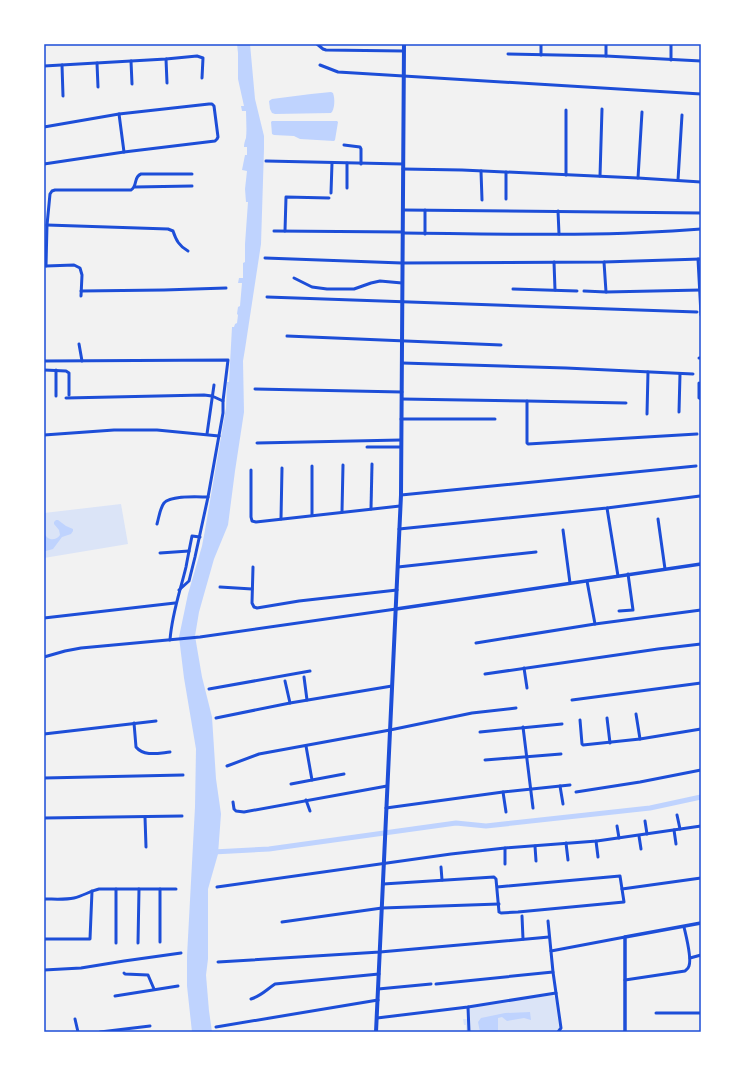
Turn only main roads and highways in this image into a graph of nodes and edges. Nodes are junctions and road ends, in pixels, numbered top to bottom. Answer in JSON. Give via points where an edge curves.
{"nodes":[{"id":1,"x":404,"y":44,"type":"edge"},
{"id":2,"x":376,"y":1032,"type":"edge"}],
"edges":[{"from":1,"to":2,"type":"main road","via":[[401,495]]}]}
